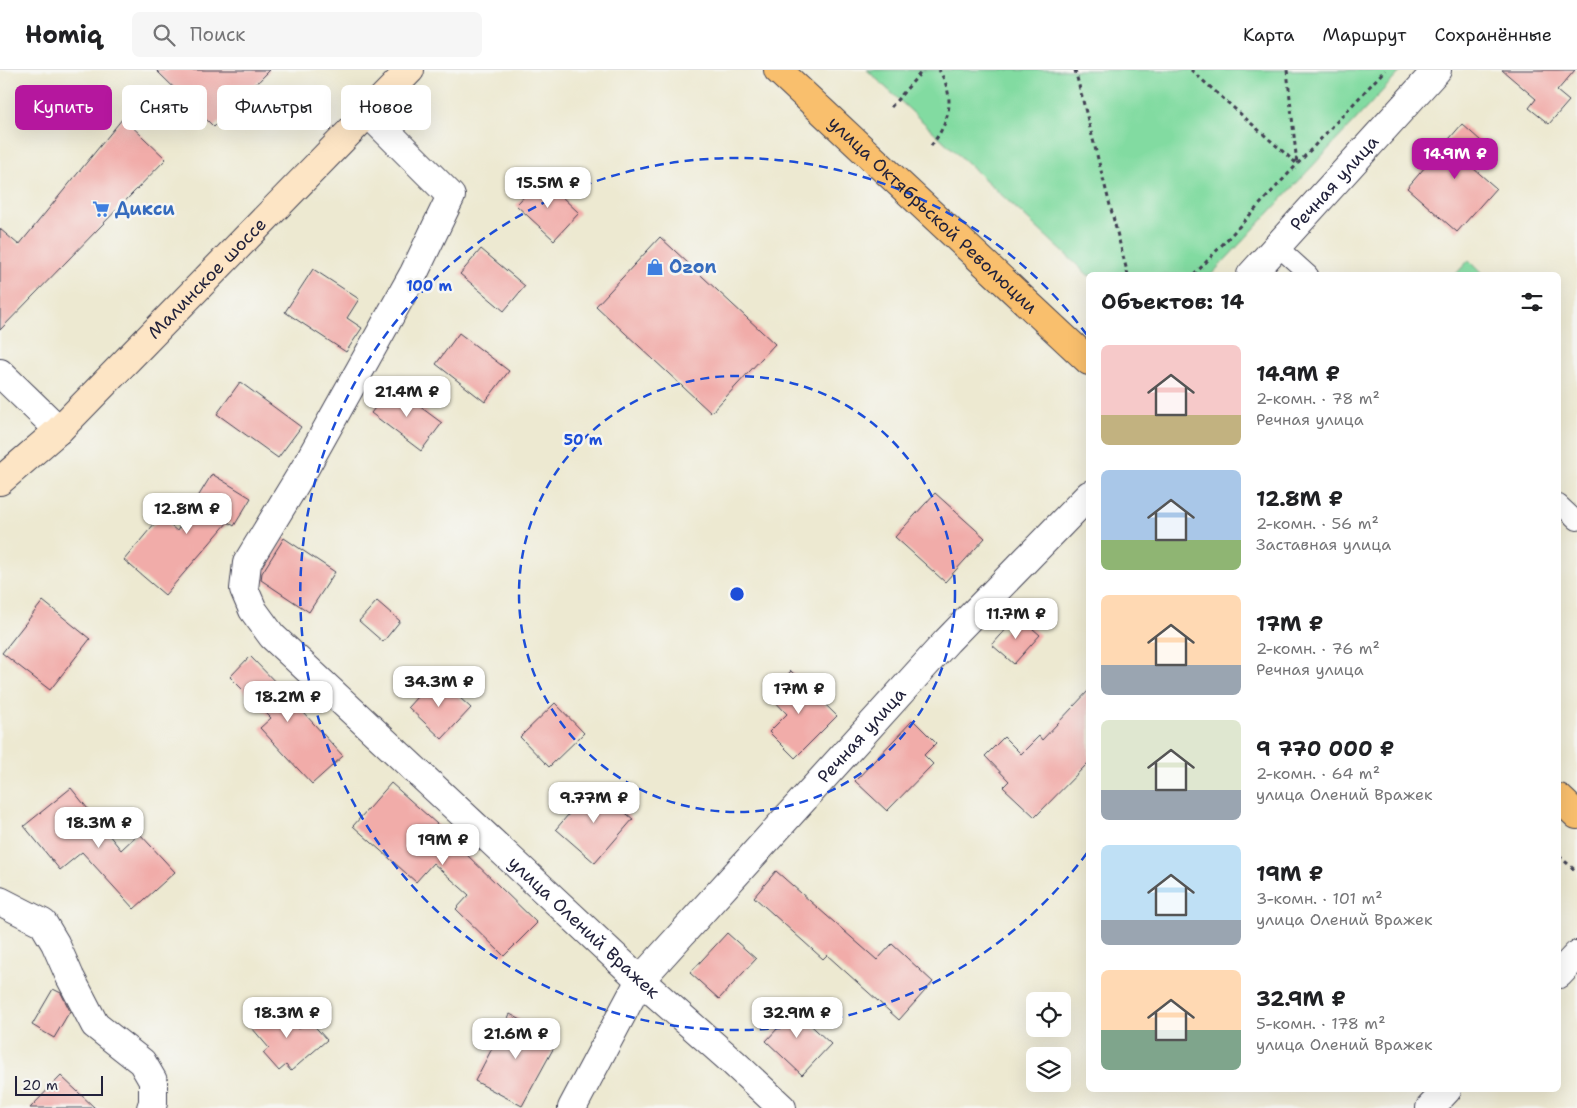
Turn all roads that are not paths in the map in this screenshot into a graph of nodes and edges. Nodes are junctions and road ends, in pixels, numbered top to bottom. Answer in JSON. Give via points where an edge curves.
{"nodes":[{"id":1,"x":410,"y":70,"type":"edge"},
{"id":2,"x":778,"y":70,"type":"edge"},
{"id":3,"x":1437,"y":70,"type":"edge"},
{"id":4,"x":396,"y":85,"type":"edge"},
{"id":5,"x":353,"y":130,"type":"edge"},
{"id":6,"x":385,"y":130,"type":"edge"},
{"id":7,"x":1277,"y":246,"type":"junction"},
{"id":8,"x":1254,"y":272,"type":"edge"},
{"id":9,"x":1306,"y":272,"type":"edge"},
{"id":10,"x":1086,"y":358,"type":"edge"},
{"id":11,"x":0,"y":373,"type":"edge"},
{"id":12,"x":59,"y":430,"type":"junction"},
{"id":13,"x":0,"y":481,"type":"edge"},
{"id":14,"x":1086,"y":498,"type":"edge"},
{"id":15,"x":1561,"y":506,"type":"edge"},
{"id":16,"x":1577,"y":521,"type":"edge"},
{"id":17,"x":1561,"y":800,"type":"edge"},
{"id":18,"x":1577,"y":815,"type":"edge"},
{"id":19,"x":0,"y":901,"type":"edge"},
{"id":20,"x":1577,"y":954,"type":"edge"},
{"id":21,"x":1561,"y":972,"type":"edge"},
{"id":22,"x":640,"y":980,"type":"junction"},
{"id":23,"x":1445,"y":1092,"type":"edge"},
{"id":24,"x":152,"y":1106,"type":"edge"},
{"id":25,"x":572,"y":1108,"type":"edge"},
{"id":26,"x":782,"y":1108,"type":"edge"},
{"id":27,"x":1430,"y":1108,"type":"edge"}],
"edges":[{"from":1,"to":4,"type":"main road","name":"Малинское шоссе"},
{"from":2,"to":10,"type":"main road","name":"улица Октябрьской Революции"},
{"from":3,"to":7,"type":"street","name":"Речная улица"},
{"from":5,"to":12,"type":"main road","name":"Малинское шоссе"},
{"from":6,"to":22,"type":"street","name":"улица Олений Вражек","via":[[451,196],[414,273],[310,460],[247,563],[244,589],[253,610],[272,636]]},
{"from":7,"to":8,"type":"street","name":"Речная улица"},
{"from":7,"to":9,"type":"lane"},
{"from":11,"to":12,"type":"street"},
{"from":12,"to":13,"type":"main road","name":"Малинское шоссе"},
{"from":14,"to":22,"type":"street","name":"Речная улица","via":[[947,641]]},
{"from":15,"to":16,"type":"lane"},
{"from":17,"to":18,"type":"main road"},
{"from":19,"to":24,"type":"street","via":[[44,923],[96,1025],[142,1062],[153,1081]]},
{"from":20,"to":21,"type":"street"},
{"from":22,"to":25,"type":"street","name":"Речная улица"},
{"from":22,"to":26,"type":"street","name":"улица Олений Вражек"},
{"from":23,"to":27,"type":"street"}]}
